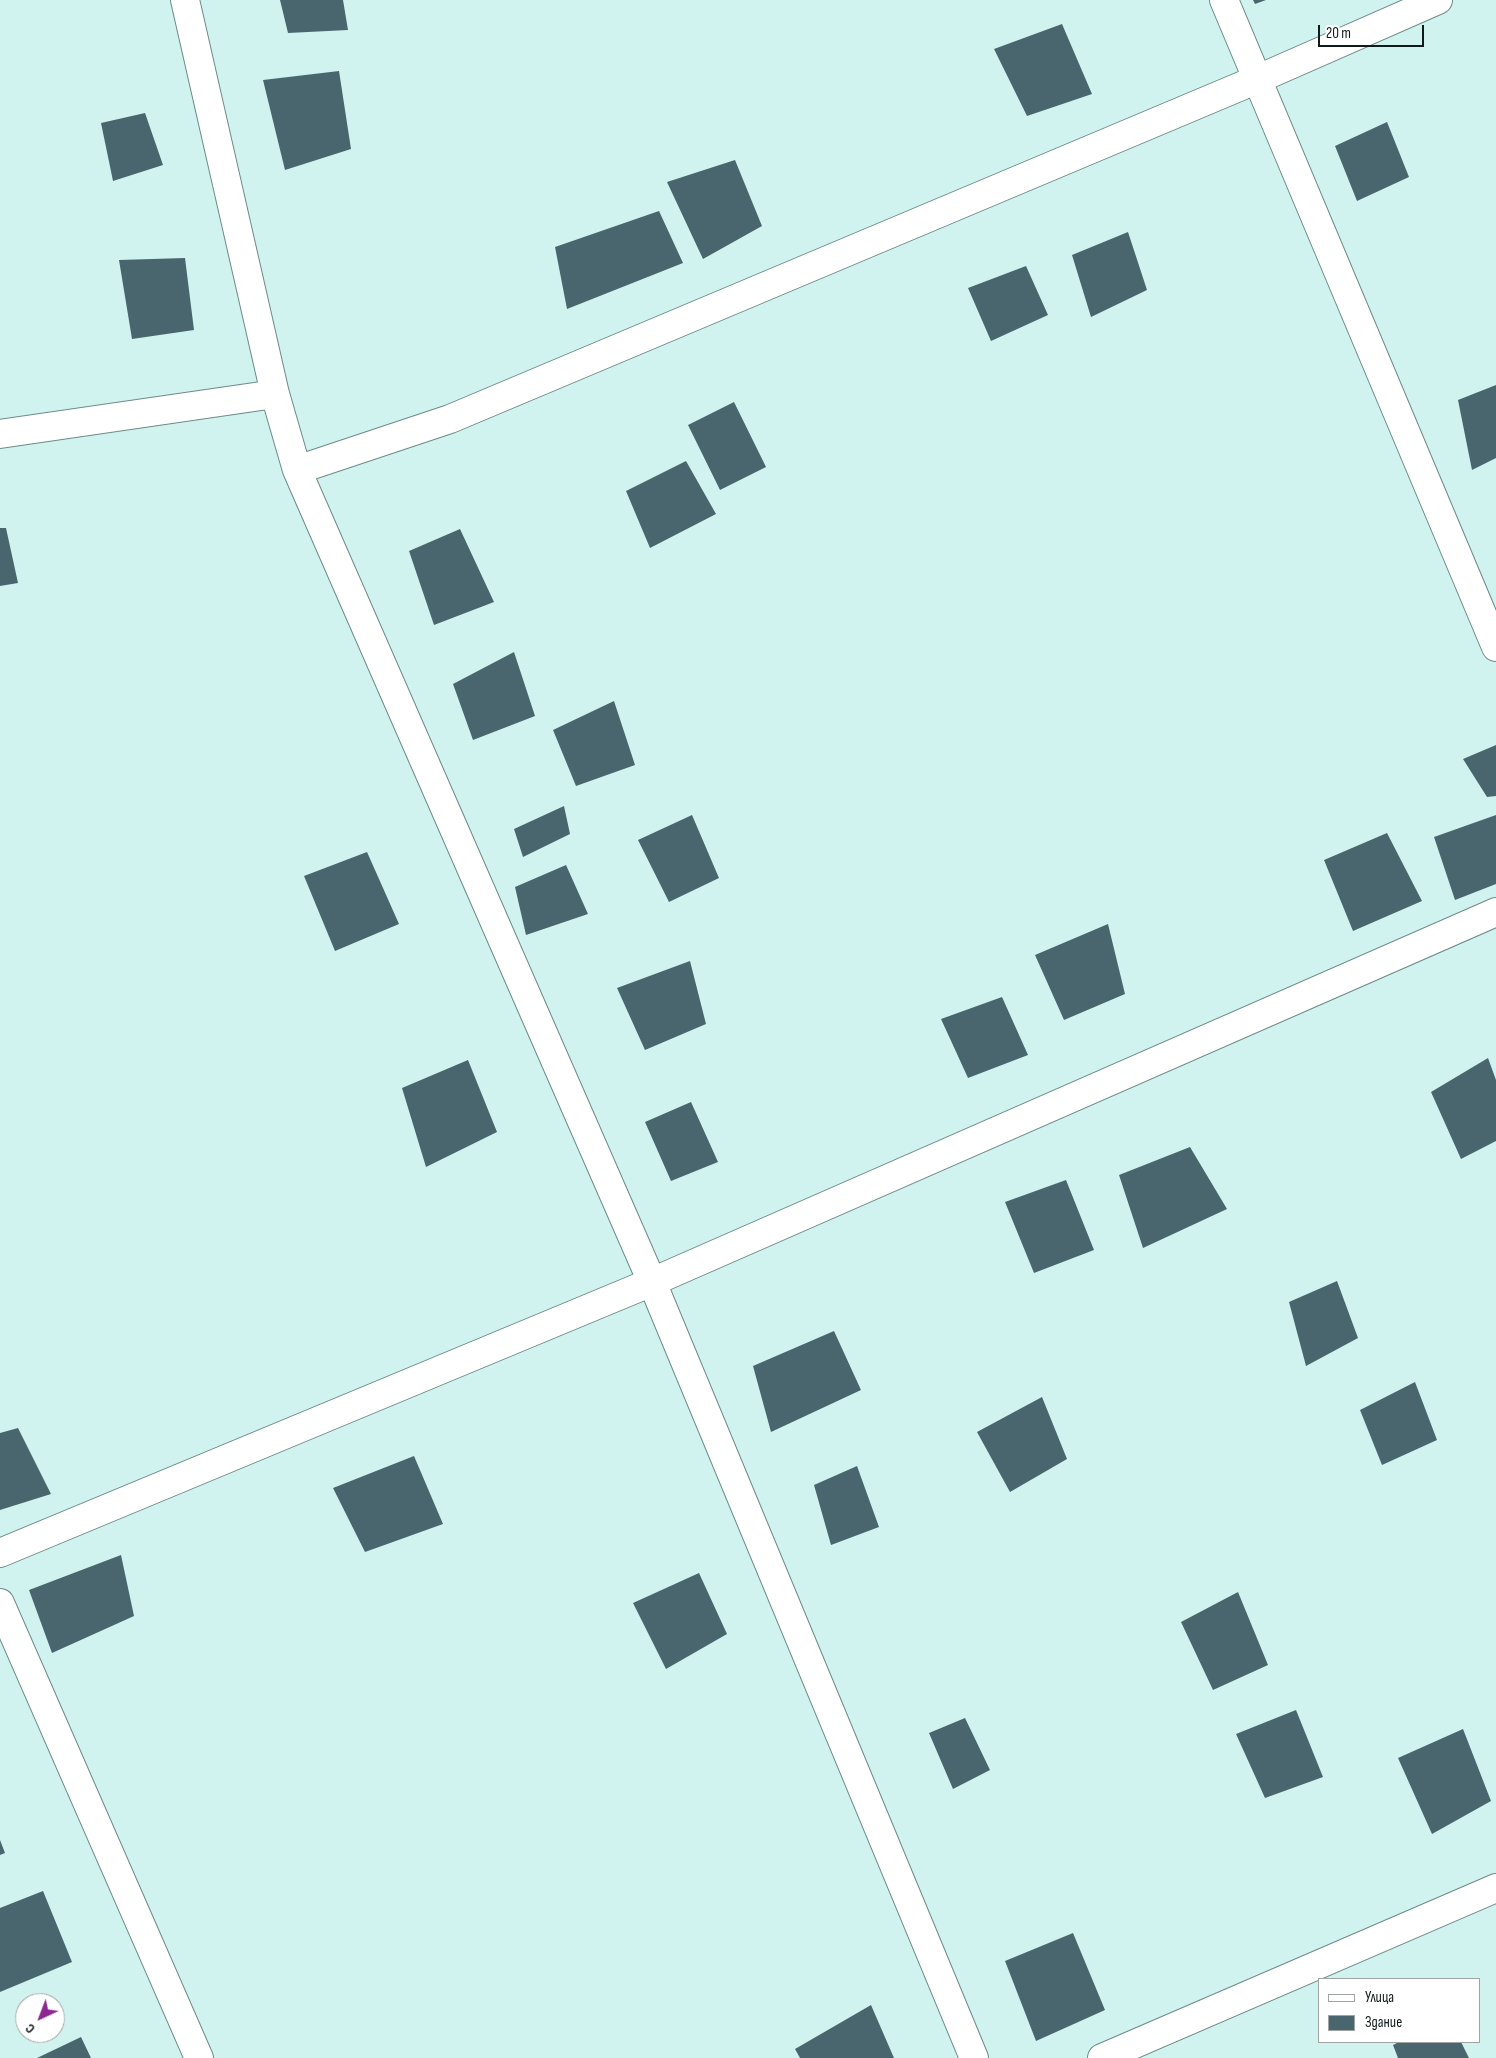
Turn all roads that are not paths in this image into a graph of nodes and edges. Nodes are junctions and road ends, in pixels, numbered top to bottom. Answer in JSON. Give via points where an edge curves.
{"nodes":[{"id":1,"x":185,"y":0,"type":"edge"},
{"id":2,"x":1224,"y":0,"type":"edge"},
{"id":3,"x":1438,"y":0,"type":"edge"},
{"id":4,"x":1258,"y":79,"type":"junction"},
{"id":5,"x":275,"y":394,"type":"junction"},
{"id":6,"x":0,"y":434,"type":"edge"},
{"id":7,"x":297,"y":470,"type":"junction"},
{"id":8,"x":1496,"y":647,"type":"edge"},
{"id":9,"x":1496,"y":912,"type":"edge"},
{"id":10,"x":652,"y":1282,"type":"junction"},
{"id":11,"x":0,"y":1552,"type":"edge"},
{"id":12,"x":0,"y":1603,"type":"edge"},
{"id":13,"x":1496,"y":1888,"type":"edge"},
{"id":14,"x":199,"y":2058,"type":"edge"},
{"id":15,"x":974,"y":2058,"type":"edge"},
{"id":16,"x":1102,"y":2058,"type":"edge"}],
"edges":[{"from":1,"to":5,"type":"street"},
{"from":2,"to":4,"type":"street"},
{"from":3,"to":4,"type":"street"},
{"from":4,"to":7,"type":"street","via":[[450,420]]},
{"from":4,"to":8,"type":"street"},
{"from":5,"to":6,"type":"street"},
{"from":5,"to":7,"type":"street"},
{"from":7,"to":10,"type":"street"},
{"from":9,"to":10,"type":"street"},
{"from":10,"to":11,"type":"street"},
{"from":10,"to":15,"type":"street"},
{"from":12,"to":14,"type":"street"},
{"from":13,"to":16,"type":"street"}]}
